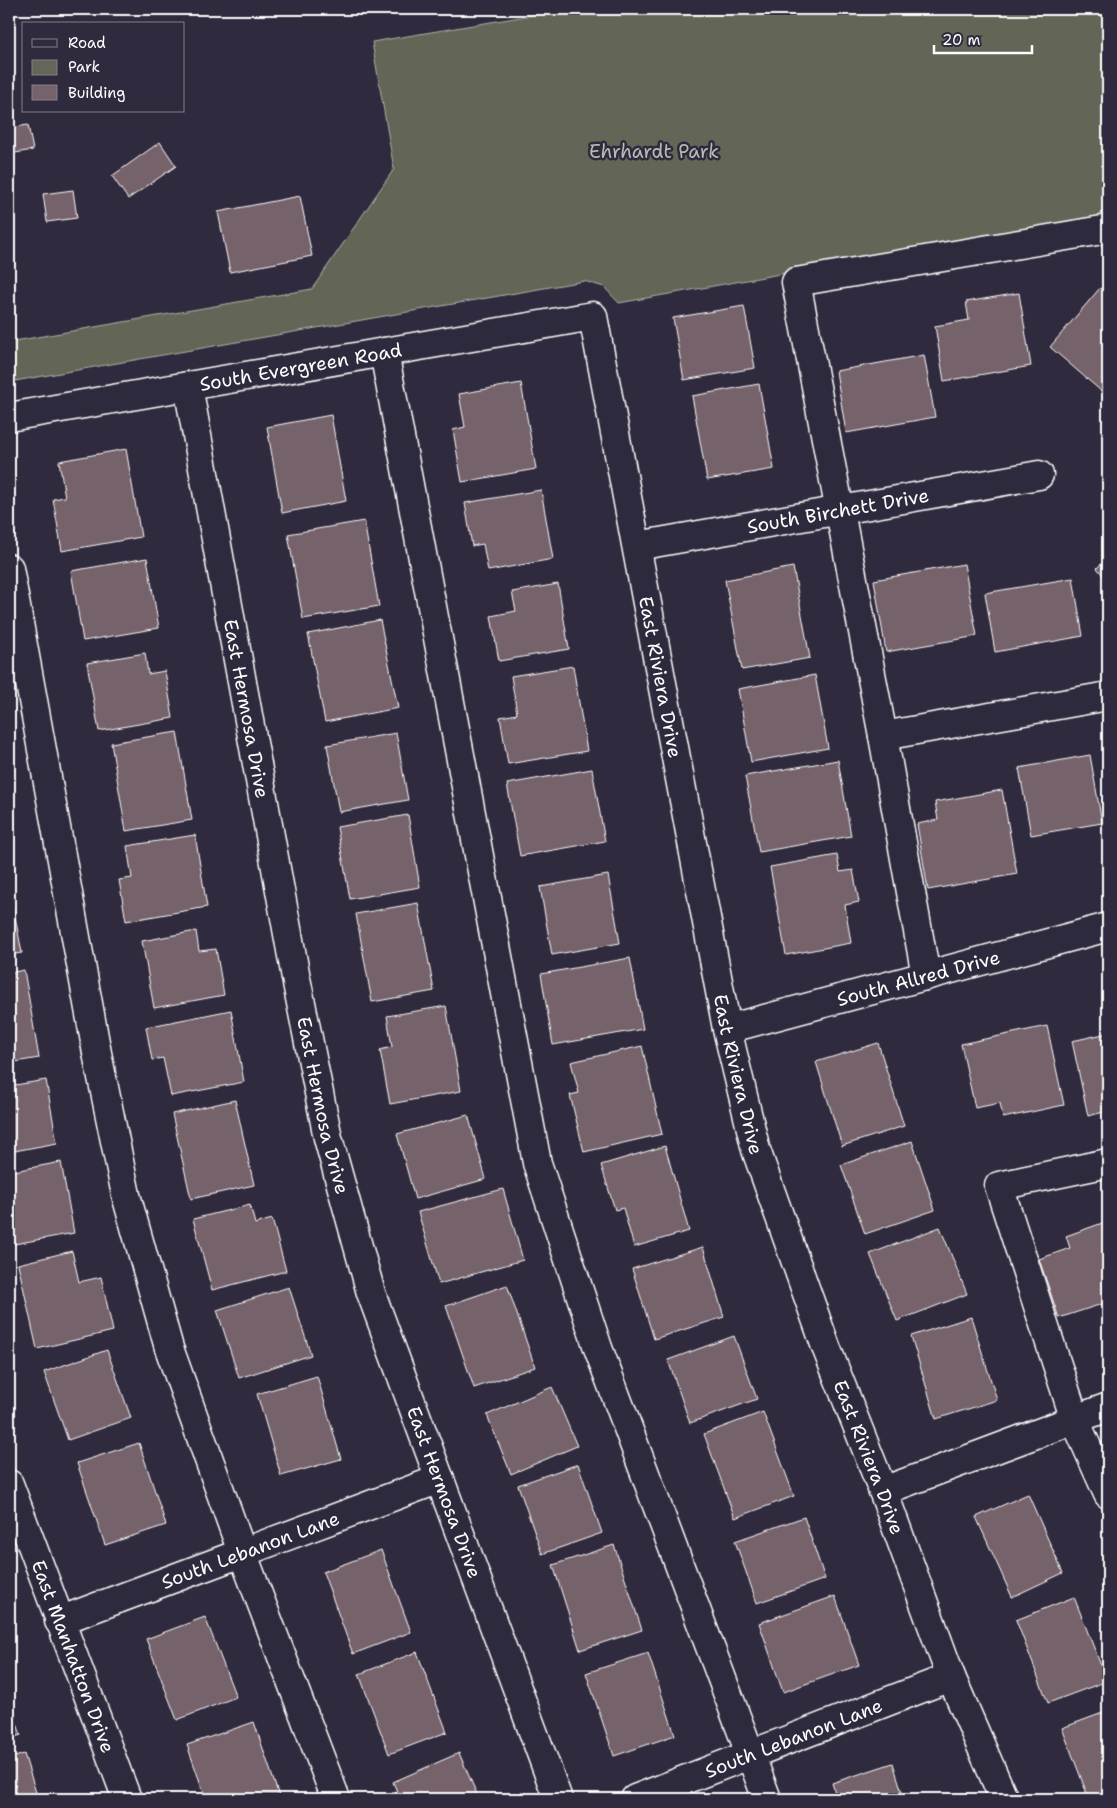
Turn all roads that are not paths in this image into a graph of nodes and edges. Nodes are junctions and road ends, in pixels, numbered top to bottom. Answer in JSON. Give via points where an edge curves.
{"nodes":[{"id":1,"x":1108,"y":229,"type":"edge"},
{"id":2,"x":593,"y":316,"type":"joint"},
{"id":3,"x":384,"y":352,"type":"junction"},
{"id":4,"x":188,"y":386,"type":"junction"},
{"id":5,"x":9,"y":417,"type":"edge"},
{"id":6,"x":1038,"y":475,"type":"dead end"},
{"id":7,"x":841,"y":510,"type":"junction"},
{"id":8,"x":637,"y":546,"type":"junction"},
{"id":9,"x":9,"y":568,"type":"edge"},
{"id":10,"x":1108,"y":696,"type":"edge"},
{"id":11,"x":883,"y":736,"type":"junction"},
{"id":12,"x":1108,"y":927,"type":"edge"},
{"id":13,"x":926,"y":976,"type":"junction"},
{"id":14,"x":727,"y":1029,"type":"junction"},
{"id":15,"x":1108,"y":1162,"type":"edge"},
{"id":16,"x":1108,"y":1408,"type":"edge"},
{"id":17,"x":1075,"y":1420,"type":"junction"},
{"id":18,"x":440,"y":1479,"type":"junction"},
{"id":19,"x":9,"y":1484,"type":"edge"},
{"id":20,"x":883,"y":1492,"type":"junction"},
{"id":21,"x":1108,"y":1494,"type":"edge"},
{"id":22,"x":242,"y":1552,"type":"junction"},
{"id":23,"x":59,"y":1621,"type":"junction"},
{"id":24,"x":951,"y":1677,"type":"junction"},
{"id":25,"x":750,"y":1754,"type":"junction"},
{"id":26,"x":127,"y":1799,"type":"edge"},
{"id":27,"x":336,"y":1799,"type":"edge"},
{"id":28,"x":558,"y":1799,"type":"edge"},
{"id":29,"x":636,"y":1799,"type":"edge"},
{"id":30,"x":767,"y":1799,"type":"edge"},
{"id":31,"x":1004,"y":1799,"type":"edge"}],
"edges":[{"from":1,"to":7,"type":"street","via":[[796,282]]},
{"from":2,"to":3,"type":"street","name":"South Evergreen Road"},
{"from":2,"to":8,"type":"street","name":"East Riviera Drive"},
{"from":3,"to":4,"type":"street","name":"South Evergreen Road"},
{"from":3,"to":25,"type":"street","via":[[537,1163],[598,1348]]},
{"from":4,"to":5,"type":"street","name":"South Evergreen Road"},
{"from":4,"to":18,"type":"street","name":"East Hermosa Drive","via":[[328,1138],[371,1293]]},
{"from":6,"to":7,"type":"street","name":"South Birchett Drive"},
{"from":7,"to":8,"type":"street","name":"South Birchett Drive"},
{"from":7,"to":11,"type":"street"},
{"from":8,"to":14,"type":"street","name":"East Riviera Drive"},
{"from":9,"to":22,"type":"street","via":[[126,1195],[169,1348]]},
{"from":10,"to":11,"type":"street"},
{"from":11,"to":13,"type":"street"},
{"from":12,"to":13,"type":"street","name":"South Allred Drive"},
{"from":13,"to":14,"type":"street","name":"South Allred Drive"},
{"from":14,"to":20,"type":"street","name":"East Riviera Drive","via":[[756,1150],[826,1347]]},
{"from":15,"to":17,"type":"street","via":[[998,1186]]},
{"from":16,"to":17,"type":"street"},
{"from":17,"to":20,"type":"street"},
{"from":17,"to":21,"type":"street"},
{"from":18,"to":22,"type":"street","name":"South Lebanon Lane"},
{"from":18,"to":28,"type":"street","name":"East Hermosa Drive"},
{"from":19,"to":23,"type":"street","name":"East Manhatton Drive"},
{"from":20,"to":24,"type":"street","name":"East Riviera Drive"},
{"from":22,"to":23,"type":"street","name":"South Lebanon Lane"},
{"from":22,"to":27,"type":"street"},
{"from":23,"to":26,"type":"street","name":"East Manhatton Drive"},
{"from":24,"to":25,"type":"street","name":"South Lebanon Lane"},
{"from":24,"to":31,"type":"street","name":"East Riviera Drive"},
{"from":25,"to":29,"type":"street","name":"South Lebanon Lane"},
{"from":25,"to":30,"type":"street"}]}
